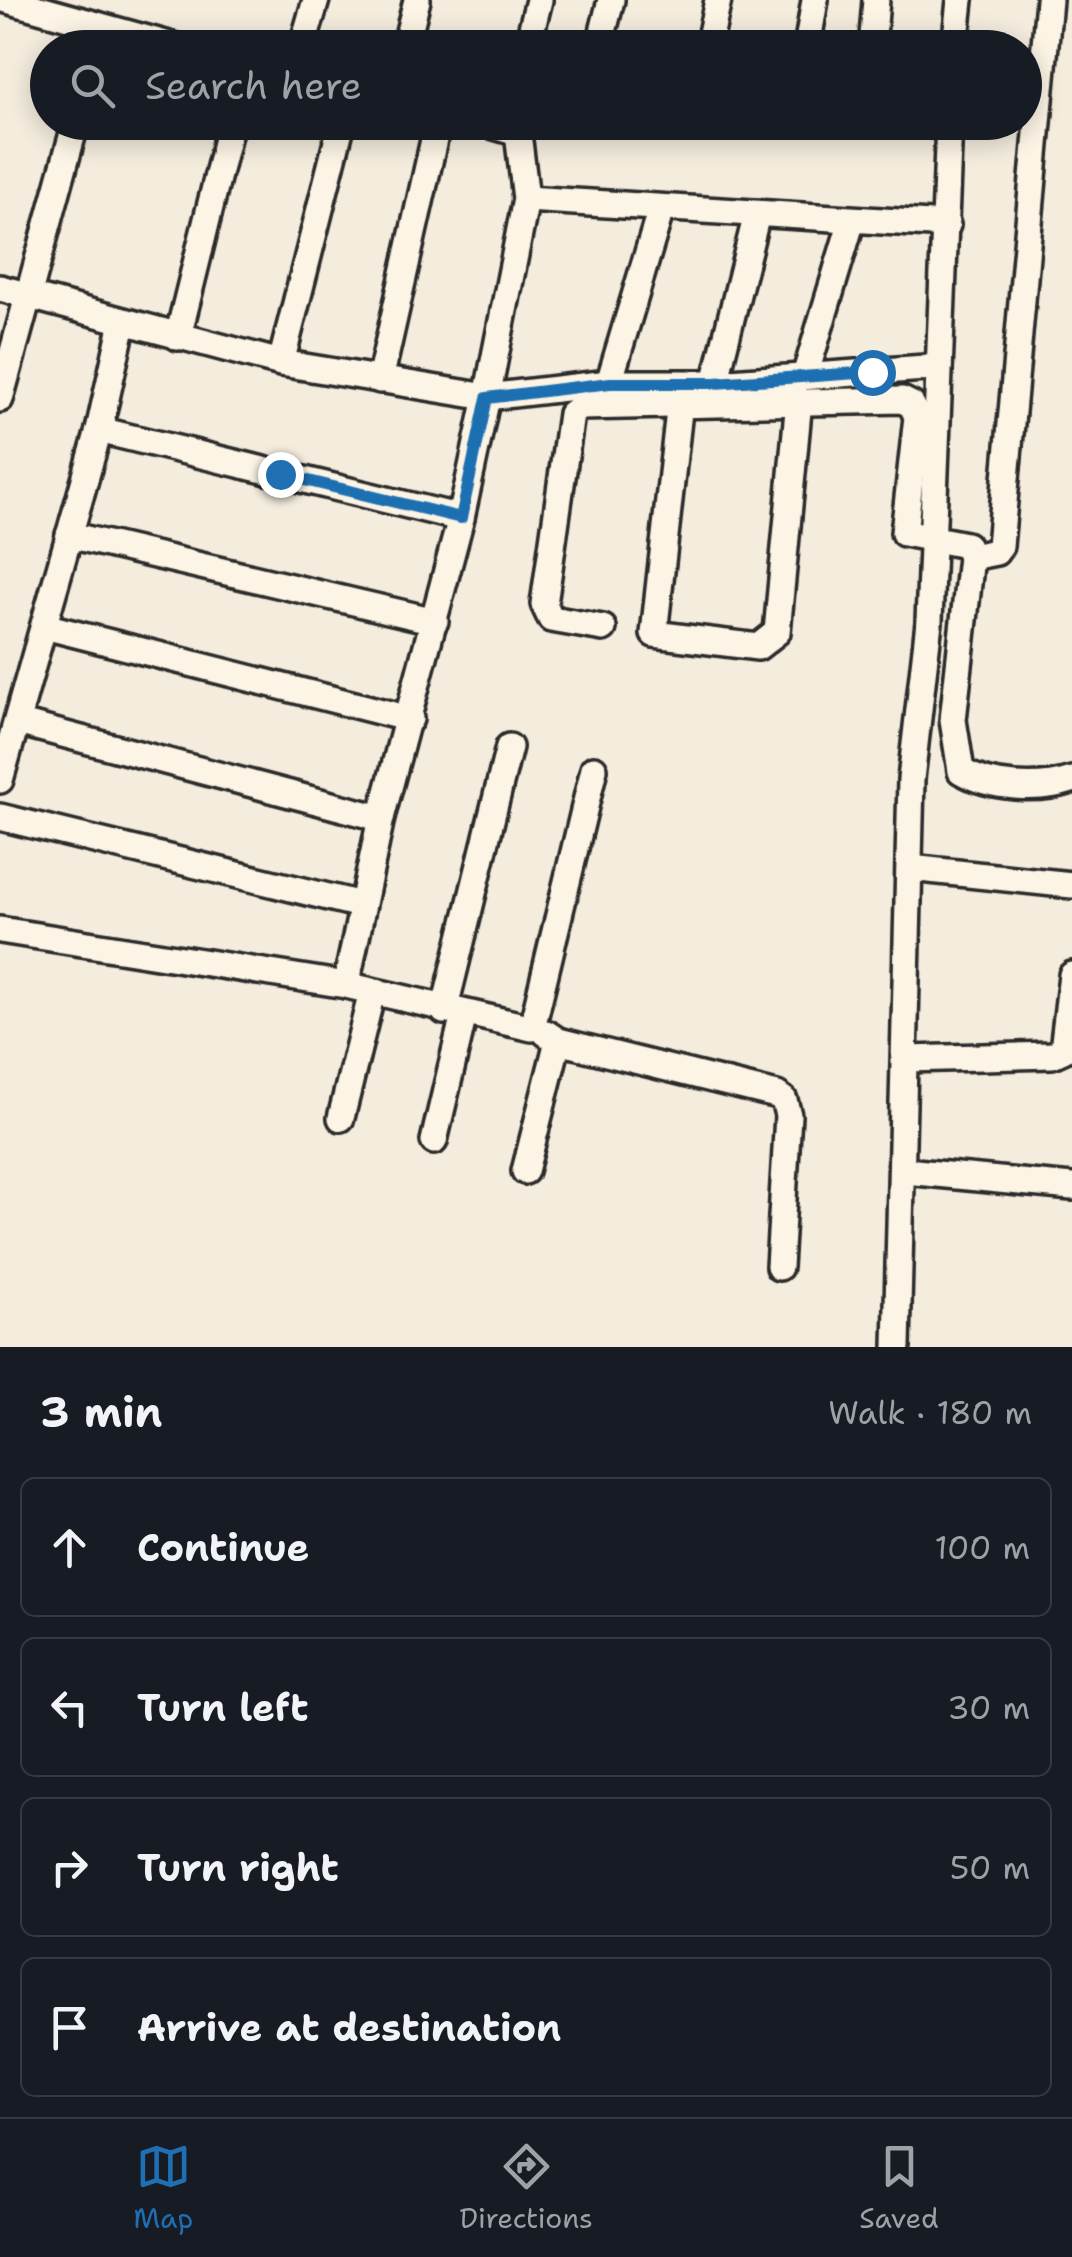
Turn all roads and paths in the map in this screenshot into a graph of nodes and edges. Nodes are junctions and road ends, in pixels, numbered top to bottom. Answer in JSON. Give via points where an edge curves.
{"nodes":[{"id":1,"x":6,"y":0,"type":"edge"},
{"id":2,"x":316,"y":0,"type":"edge"},
{"id":3,"x":417,"y":0,"type":"edge"},
{"id":4,"x":539,"y":0,"type":"edge"},
{"id":5,"x":610,"y":0,"type":"edge"},
{"id":6,"x":718,"y":0,"type":"edge"},
{"id":7,"x":815,"y":0,"type":"edge"},
{"id":8,"x":876,"y":0,"type":"edge"},
{"id":9,"x":960,"y":0,"type":"edge"},
{"id":10,"x":1050,"y":0,"type":"edge"},
{"id":11,"x":0,"y":18,"type":"edge"},
{"id":12,"x":83,"y":30,"type":"edge"},
{"id":13,"x":307,"y":30,"type":"edge"},
{"id":14,"x":410,"y":30,"type":"edge"},
{"id":15,"x":532,"y":30,"type":"edge"},
{"id":16,"x":603,"y":30,"type":"edge"},
{"id":17,"x":712,"y":30,"type":"edge"},
{"id":18,"x":810,"y":30,"type":"edge"},
{"id":19,"x":874,"y":30,"type":"edge"},
{"id":20,"x":958,"y":30,"type":"edge"},
{"id":21,"x":1042,"y":87,"type":"edge"},
{"id":22,"x":71,"y":140,"type":"edge"},
{"id":23,"x":227,"y":140,"type":"edge"},
{"id":24,"x":337,"y":140,"type":"edge"},
{"id":25,"x":434,"y":140,"type":"edge"},
{"id":26,"x":516,"y":140,"type":"edge"},
{"id":27,"x":948,"y":140,"type":"edge"},
{"id":28,"x":1037,"y":140,"type":"edge"},
{"id":29,"x":526,"y":198,"type":"junction"},
{"id":30,"x":661,"y":209,"type":"junction"},
{"id":31,"x":757,"y":214,"type":"junction"},
{"id":32,"x":852,"y":220,"type":"junction"},
{"id":33,"x":947,"y":225,"type":"junction"},
{"id":34,"x":0,"y":288,"type":"edge"},
{"id":35,"x":28,"y":294,"type":"junction"},
{"id":36,"x":123,"y":322,"type":"junction"},
{"id":37,"x":178,"y":337,"type":"junction"},
{"id":38,"x":280,"y":363,"type":"junction"},
{"id":39,"x":939,"y":367,"type":"junction"},
{"id":40,"x":380,"y":380,"type":"junction"},
{"id":41,"x":610,"y":383,"type":"junction"},
{"id":42,"x":715,"y":383,"type":"junction"},
{"id":43,"x":802,"y":388,"type":"junction"},
{"id":44,"x":487,"y":398,"type":"junction"},
{"id":45,"x":0,"y":399,"type":"edge"},
{"id":46,"x":680,"y":402,"type":"junction"},
{"id":47,"x":98,"y":430,"type":"junction"},
{"id":48,"x":461,"y":518,"type":"junction"},
{"id":49,"x":70,"y":534,"type":"junction"},
{"id":50,"x":932,"y":540,"type":"junction"},
{"id":51,"x":971,"y":557,"type":"junction"},
{"id":52,"x":435,"y":621,"type":"junction"},
{"id":53,"x":44,"y":626,"type":"junction"},
{"id":54,"x":603,"y":628,"type":"dead end"},
{"id":55,"x":12,"y":714,"type":"edge"},
{"id":56,"x":410,"y":718,"type":"junction"},
{"id":57,"x":509,"y":747,"type":"dead end"},
{"id":58,"x":594,"y":768,"type":"dead end"},
{"id":59,"x":0,"y":780,"type":"edge"},
{"id":60,"x":1072,"y":780,"type":"edge"},
{"id":61,"x":0,"y":817,"type":"edge"},
{"id":62,"x":380,"y":818,"type":"junction"},
{"id":63,"x":910,"y":868,"type":"junction"},
{"id":64,"x":1072,"y":885,"type":"edge"},
{"id":65,"x":361,"y":905,"type":"junction"},
{"id":66,"x":0,"y":930,"type":"edge"},
{"id":67,"x":1072,"y":975,"type":"edge"},
{"id":68,"x":346,"y":985,"type":"junction"},
{"id":69,"x":372,"y":992,"type":"junction"},
{"id":70,"x":454,"y":1012,"type":"junction"},
{"id":71,"x":1070,"y":1026,"type":"edge"},
{"id":72,"x":532,"y":1028,"type":"junction"},
{"id":73,"x":558,"y":1042,"type":"junction"},
{"id":74,"x":907,"y":1059,"type":"junction"},
{"id":75,"x":341,"y":1118,"type":"dead end"},
{"id":76,"x":434,"y":1141,"type":"dead end"},
{"id":77,"x":524,"y":1170,"type":"dead end"},
{"id":78,"x":904,"y":1171,"type":"junction"},
{"id":79,"x":1072,"y":1187,"type":"edge"},
{"id":80,"x":779,"y":1267,"type":"dead end"},
{"id":81,"x":897,"y":1347,"type":"edge"}],
"edges":[{"from":1,"to":11,"type":"street"},
{"from":1,"to":12,"type":"street"},
{"from":2,"to":13,"type":"street"},
{"from":3,"to":14,"type":"street"},
{"from":4,"to":15,"type":"street"},
{"from":5,"to":16,"type":"street"},
{"from":6,"to":17,"type":"street"},
{"from":7,"to":18,"type":"street"},
{"from":8,"to":19,"type":"street"},
{"from":9,"to":20,"type":"street"},
{"from":10,"to":21,"type":"street"},
{"from":22,"to":35,"type":"street"},
{"from":23,"to":37,"type":"street"},
{"from":24,"to":38,"type":"street"},
{"from":25,"to":40,"type":"street"},
{"from":26,"to":29,"type":"street"},
{"from":27,"to":33,"type":"street"},
{"from":28,"to":51,"type":"street","via":[[1000,546]]},
{"from":29,"to":30,"type":"street"},
{"from":29,"to":44,"type":"street"},
{"from":30,"to":31,"type":"street"},
{"from":30,"to":41,"type":"street"},
{"from":31,"to":32,"type":"street"},
{"from":31,"to":42,"type":"street"},
{"from":32,"to":33,"type":"street"},
{"from":32,"to":43,"type":"street"},
{"from":33,"to":39,"type":"street"},
{"from":34,"to":35,"type":"street"},
{"from":35,"to":36,"type":"street"},
{"from":35,"to":45,"type":"street"},
{"from":36,"to":37,"type":"street"},
{"from":36,"to":47,"type":"street"},
{"from":37,"to":38,"type":"street"},
{"from":38,"to":40,"type":"street"},
{"from":39,"to":43,"type":"street"},
{"from":39,"to":50,"type":"street"},
{"from":40,"to":44,"type":"street"},
{"from":41,"to":42,"type":"street"},
{"from":41,"to":44,"type":"street"},
{"from":42,"to":43,"type":"street"},
{"from":43,"to":46,"type":"street"},
{"from":43,"to":46,"type":"street","via":[[776,632],[758,647],[654,633]]},
{"from":43,"to":50,"type":"street","via":[[912,405],[917,417],[904,534]]},
{"from":44,"to":48,"type":"street"},
{"from":46,"to":54,"type":"street","via":[[592,404],[571,414],[545,614]]},
{"from":47,"to":48,"type":"street"},
{"from":47,"to":49,"type":"street"},
{"from":48,"to":52,"type":"street"},
{"from":49,"to":52,"type":"street"},
{"from":49,"to":53,"type":"street"},
{"from":50,"to":51,"type":"street","via":[[966,545]]},
{"from":50,"to":63,"type":"street"},
{"from":51,"to":60,"type":"street","via":[[953,720],[960,771],[979,782],[1055,786]]},
{"from":52,"to":56,"type":"street"},
{"from":53,"to":55,"type":"street"},
{"from":53,"to":56,"type":"street"},
{"from":55,"to":59,"type":"street"},
{"from":55,"to":62,"type":"street"},
{"from":56,"to":62,"type":"street"},
{"from":57,"to":70,"type":"street"},
{"from":58,"to":72,"type":"street"},
{"from":61,"to":65,"type":"street"},
{"from":62,"to":65,"type":"street"},
{"from":63,"to":64,"type":"street"},
{"from":63,"to":74,"type":"street"},
{"from":65,"to":68,"type":"street"},
{"from":66,"to":68,"type":"street"},
{"from":67,"to":71,"type":"street"},
{"from":68,"to":69,"type":"street"},
{"from":69,"to":70,"type":"street"},
{"from":69,"to":75,"type":"street"},
{"from":70,"to":72,"type":"street"},
{"from":70,"to":76,"type":"street"},
{"from":71,"to":74,"type":"street","via":[[1062,1050],[1052,1055]]},
{"from":72,"to":73,"type":"street"},
{"from":73,"to":77,"type":"street"},
{"from":73,"to":80,"type":"street","via":[[784,1100]]},
{"from":74,"to":78,"type":"street"},
{"from":78,"to":79,"type":"street"},
{"from":78,"to":81,"type":"street"}]}
